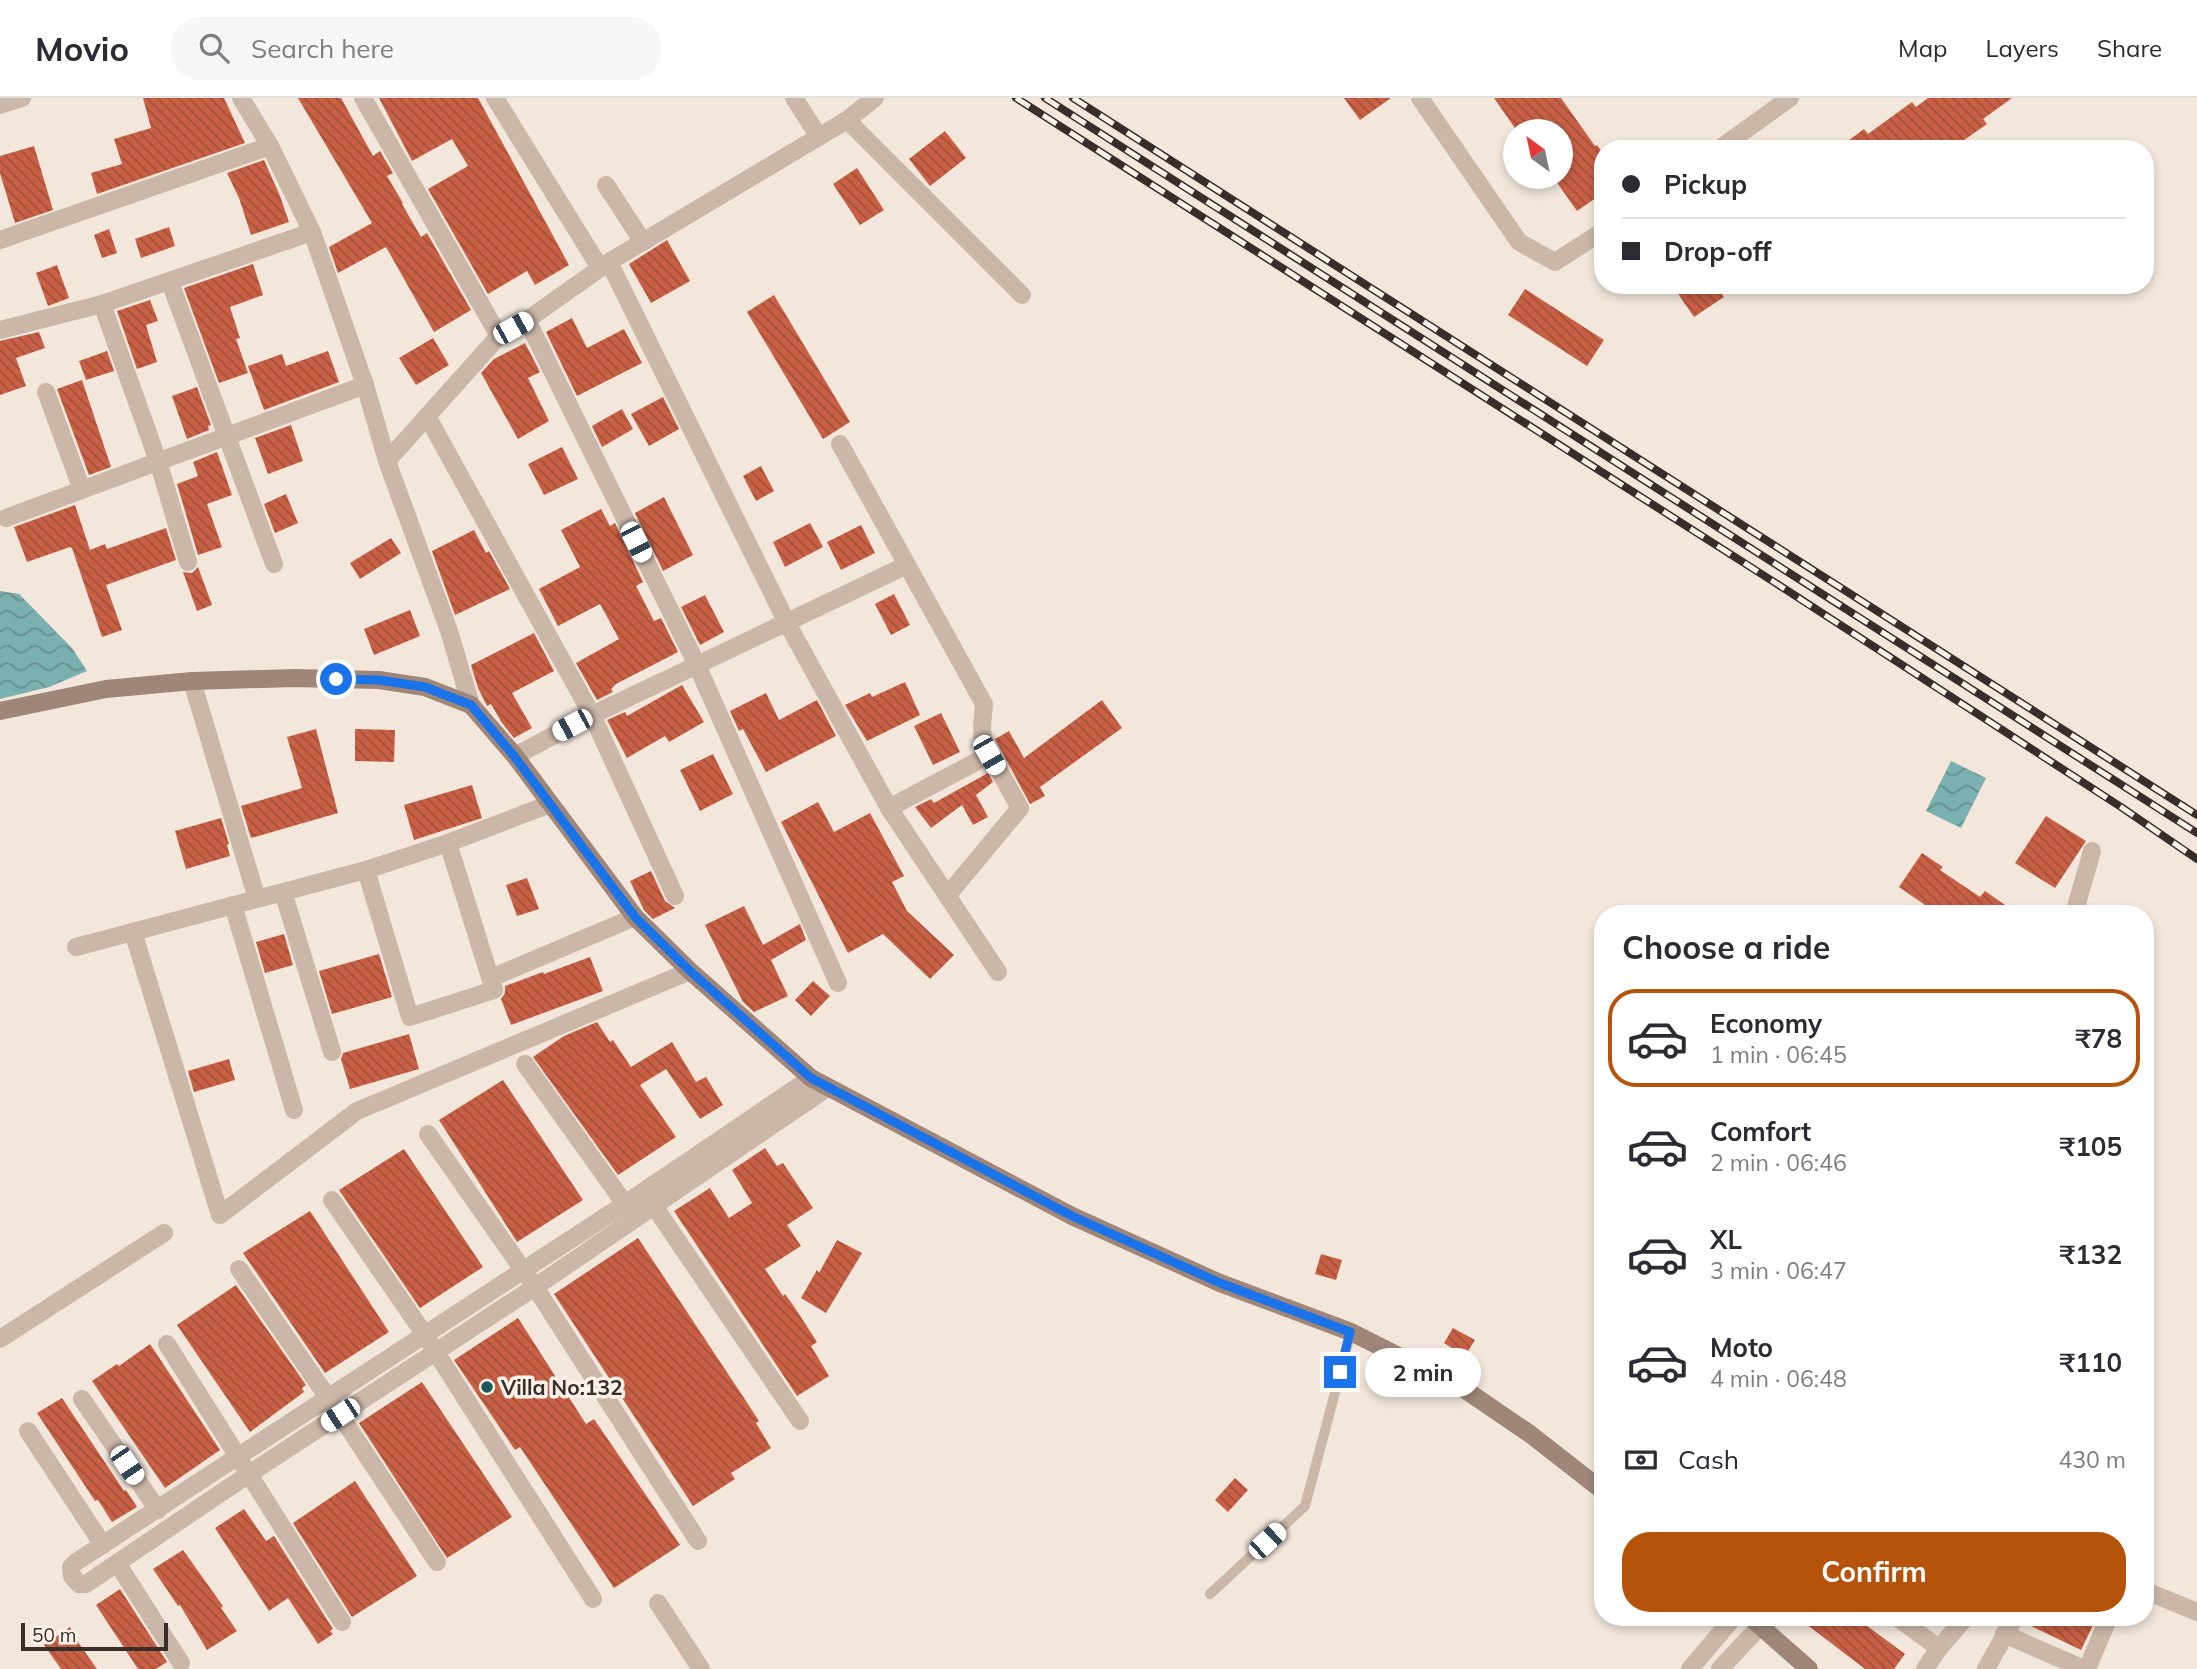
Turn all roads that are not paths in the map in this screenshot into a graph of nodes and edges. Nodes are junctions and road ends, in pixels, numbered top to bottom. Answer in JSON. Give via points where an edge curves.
{"nodes":[{"id":1,"x":22,"y":98,"type":"edge"},
{"id":2,"x":241,"y":98,"type":"edge"},
{"id":3,"x":363,"y":98,"type":"edge"},
{"id":4,"x":495,"y":98,"type":"edge"},
{"id":5,"x":794,"y":98,"type":"edge"},
{"id":6,"x":875,"y":98,"type":"edge"},
{"id":7,"x":1420,"y":98,"type":"edge"},
{"id":8,"x":1790,"y":98,"type":"edge"},
{"id":9,"x":0,"y":105,"type":"edge"},
{"id":10,"x":847,"y":120,"type":"junction"},
{"id":11,"x":819,"y":137,"type":"junction"},
{"id":12,"x":1732,"y":140,"type":"edge"},
{"id":13,"x":270,"y":146,"type":"junction"},
{"id":14,"x":607,"y":185,"type":"dead end"},
{"id":15,"x":312,"y":232,"type":"junction"},
{"id":16,"x":1594,"y":236,"type":"edge"},
{"id":17,"x":0,"y":240,"type":"edge"},
{"id":18,"x":643,"y":242,"type":"junction"},
{"id":19,"x":605,"y":265,"type":"junction"},
{"id":20,"x":170,"y":282,"type":"junction"},
{"id":21,"x":1022,"y":295,"type":"dead end"},
{"id":22,"x":102,"y":304,"type":"junction"},
{"id":23,"x":527,"y":320,"type":"junction"},
{"id":24,"x":0,"y":330,"type":"edge"},
{"id":25,"x":499,"y":336,"type":"junction"},
{"id":26,"x":365,"y":385,"type":"junction"},
{"id":27,"x":46,"y":392,"type":"dead end"},
{"id":28,"x":426,"y":416,"type":"junction"},
{"id":29,"x":227,"y":436,"type":"junction"},
{"id":30,"x":840,"y":444,"type":"dead end"},
{"id":31,"x":158,"y":461,"type":"junction"},
{"id":32,"x":387,"y":461,"type":"junction"},
{"id":33,"x":82,"y":490,"type":"junction"},
{"id":34,"x":6,"y":518,"type":"dead end"},
{"id":35,"x":188,"y":562,"type":"dead end"},
{"id":36,"x":274,"y":564,"type":"dead end"},
{"id":37,"x":907,"y":565,"type":"junction"},
{"id":38,"x":787,"y":623,"type":"junction"},
{"id":39,"x":697,"y":665,"type":"junction"},
{"id":40,"x":192,"y":681,"type":"junction"},
{"id":41,"x":471,"y":705,"type":"junction"},
{"id":42,"x":0,"y":711,"type":"edge"},
{"id":43,"x":592,"y":715,"type":"junction"},
{"id":44,"x":989,"y":755,"type":"junction"},
{"id":45,"x":514,"y":756,"type":"junction"},
{"id":46,"x":550,"y":804,"type":"junction"},
{"id":47,"x":889,"y":808,"type":"junction"},
{"id":48,"x":448,"y":842,"type":"junction"},
{"id":49,"x":2092,"y":851,"type":"dead end"},
{"id":50,"x":366,"y":870,"type":"junction"},
{"id":51,"x":283,"y":892,"type":"junction"},
{"id":52,"x":947,"y":896,"type":"junction"},
{"id":53,"x":675,"y":897,"type":"dead end"},
{"id":54,"x":257,"y":899,"type":"junction"},
{"id":55,"x":233,"y":905,"type":"junction"},
{"id":56,"x":2077,"y":905,"type":"edge"},
{"id":57,"x":635,"y":917,"type":"junction"},
{"id":58,"x":134,"y":932,"type":"junction"},
{"id":59,"x":76,"y":947,"type":"dead end"},
{"id":60,"x":690,"y":971,"type":"junction"},
{"id":61,"x":998,"y":972,"type":"dead end"},
{"id":62,"x":491,"y":978,"type":"junction"},
{"id":63,"x":838,"y":983,"type":"dead end"},
{"id":64,"x":332,"y":1052,"type":"dead end"},
{"id":65,"x":525,"y":1064,"type":"dead end"},
{"id":66,"x":811,"y":1078,"type":"junction"},
{"id":67,"x":827,"y":1088,"type":"junction"},
{"id":68,"x":294,"y":1110,"type":"dead end"},
{"id":69,"x":428,"y":1134,"type":"dead end"},
{"id":70,"x":332,"y":1200,"type":"dead end"},
{"id":71,"x":625,"y":1204,"type":"junction"},
{"id":72,"x":654,"y":1206,"type":"junction"},
{"id":73,"x":164,"y":1233,"type":"dead end"},
{"id":74,"x":239,"y":1269,"type":"dead end"},
{"id":75,"x":523,"y":1271,"type":"junction"},
{"id":76,"x":535,"y":1287,"type":"junction"},
{"id":77,"x":1350,"y":1332,"type":"junction"},
{"id":78,"x":425,"y":1335,"type":"junction"},
{"id":79,"x":0,"y":1339,"type":"edge"},
{"id":80,"x":167,"y":1344,"type":"dead end"},
{"id":81,"x":436,"y":1353,"type":"junction"},
{"id":82,"x":82,"y":1399,"type":"dead end"},
{"id":83,"x":328,"y":1399,"type":"junction"},
{"id":84,"x":340,"y":1415,"type":"junction"},
{"id":85,"x":800,"y":1422,"type":"dead end"},
{"id":86,"x":28,"y":1431,"type":"dead end"},
{"id":87,"x":239,"y":1455,"type":"junction"},
{"id":88,"x":249,"y":1474,"type":"junction"},
{"id":89,"x":1594,"y":1484,"type":"edge"},
{"id":90,"x":158,"y":1510,"type":"junction"},
{"id":91,"x":698,"y":1541,"type":"dead end"},
{"id":92,"x":103,"y":1545,"type":"junction"},
{"id":93,"x":437,"y":1562,"type":"dead end"},
{"id":94,"x":117,"y":1563,"type":"junction"},
{"id":95,"x":1210,"y":1594,"type":"dead end"},
{"id":96,"x":2154,"y":1594,"type":"edge"},
{"id":97,"x":593,"y":1600,"type":"dead end"},
{"id":98,"x":658,"y":1602,"type":"dead end"},
{"id":99,"x":2197,"y":1612,"type":"edge"},
{"id":100,"x":342,"y":1622,"type":"dead end"},
{"id":101,"x":1726,"y":1626,"type":"edge"},
{"id":102,"x":1751,"y":1626,"type":"edge"},
{"id":103,"x":1761,"y":1626,"type":"edge"},
{"id":104,"x":1909,"y":1626,"type":"edge"},
{"id":105,"x":1958,"y":1626,"type":"edge"},
{"id":106,"x":2009,"y":1626,"type":"edge"},
{"id":107,"x":2105,"y":1626,"type":"edge"},
{"id":108,"x":2004,"y":1633,"type":"junction"},
{"id":109,"x":1939,"y":1647,"type":"junction"},
{"id":110,"x":181,"y":1664,"type":"dead end"},
{"id":111,"x":701,"y":1669,"type":"edge"},
{"id":112,"x":1690,"y":1669,"type":"edge"},
{"id":113,"x":1720,"y":1669,"type":"edge"},
{"id":114,"x":1809,"y":1669,"type":"edge"},
{"id":115,"x":1926,"y":1669,"type":"edge"},
{"id":116,"x":1986,"y":1669,"type":"edge"},
{"id":117,"x":2086,"y":1669,"type":"edge"}],
"edges":[{"from":1,"to":9,"type":"street"},
{"from":2,"to":13,"type":"street"},
{"from":3,"to":25,"type":"street"},
{"from":4,"to":19,"type":"street"},
{"from":5,"to":11,"type":"street"},
{"from":6,"to":10,"type":"street"},
{"from":7,"to":16,"type":"street","via":[[1519,242],[1555,262]]},
{"from":8,"to":12,"type":"street"},
{"from":10,"to":11,"type":"street"},
{"from":10,"to":21,"type":"street"},
{"from":11,"to":18,"type":"street"},
{"from":13,"to":15,"type":"street"},
{"from":13,"to":17,"type":"street"},
{"from":14,"to":18,"type":"street"},
{"from":15,"to":20,"type":"street"},
{"from":15,"to":26,"type":"street"},
{"from":18,"to":19,"type":"street"},
{"from":19,"to":23,"type":"street"},
{"from":19,"to":38,"type":"street"},
{"from":20,"to":22,"type":"street"},
{"from":20,"to":29,"type":"street"},
{"from":22,"to":24,"type":"street"},
{"from":22,"to":31,"type":"street"},
{"from":23,"to":25,"type":"street"},
{"from":23,"to":39,"type":"street"},
{"from":25,"to":28,"type":"street"},
{"from":26,"to":29,"type":"street"},
{"from":26,"to":32,"type":"street"},
{"from":27,"to":33,"type":"street"},
{"from":28,"to":32,"type":"street"},
{"from":28,"to":43,"type":"street"},
{"from":29,"to":31,"type":"street"},
{"from":29,"to":36,"type":"street"},
{"from":30,"to":37,"type":"street"},
{"from":31,"to":33,"type":"street"},
{"from":31,"to":35,"type":"street"},
{"from":32,"to":41,"type":"street"},
{"from":33,"to":34,"type":"street"},
{"from":37,"to":38,"type":"street"},
{"from":37,"to":44,"type":"street","via":[[984,704],[983,743]]},
{"from":38,"to":39,"type":"street"},
{"from":38,"to":47,"type":"street"},
{"from":39,"to":43,"type":"street"},
{"from":39,"to":63,"type":"street"},
{"from":40,"to":41,"type":"main road","via":[[379,680],[425,687]]},
{"from":40,"to":42,"type":"main road","via":[[106,689]]},
{"from":40,"to":54,"type":"street"},
{"from":41,"to":45,"type":"main road"},
{"from":43,"to":45,"type":"street"},
{"from":43,"to":53,"type":"street"},
{"from":44,"to":47,"type":"street"},
{"from":44,"to":52,"type":"street","via":[[1020,808]]},
{"from":45,"to":46,"type":"main road"},
{"from":46,"to":48,"type":"street"},
{"from":46,"to":57,"type":"main road"},
{"from":47,"to":52,"type":"street"},
{"from":48,"to":50,"type":"street"},
{"from":48,"to":62,"type":"street"},
{"from":49,"to":56,"type":"street"},
{"from":50,"to":51,"type":"street"},
{"from":50,"to":62,"type":"street","via":[[410,1017],[494,990]]},
{"from":51,"to":54,"type":"street"},
{"from":51,"to":64,"type":"street"},
{"from":52,"to":61,"type":"street"},
{"from":54,"to":55,"type":"street"},
{"from":55,"to":58,"type":"street"},
{"from":55,"to":68,"type":"street"},
{"from":57,"to":60,"type":"main road"},
{"from":57,"to":62,"type":"street"},
{"from":58,"to":59,"type":"street"},
{"from":58,"to":60,"type":"street","via":[[220,1214],[357,1111]]},
{"from":60,"to":66,"type":"main road"},
{"from":65,"to":71,"type":"street"},
{"from":66,"to":67,"type":"main road"},
{"from":66,"to":71,"type":"street"},
{"from":67,"to":72,"type":"street"},
{"from":67,"to":77,"type":"main road","via":[[1072,1216],[1220,1283]]},
{"from":69,"to":75,"type":"street"},
{"from":70,"to":78,"type":"street"},
{"from":71,"to":75,"type":"street"},
{"from":72,"to":76,"type":"street"},
{"from":72,"to":85,"type":"street"},
{"from":73,"to":79,"type":"street"},
{"from":74,"to":83,"type":"street"},
{"from":75,"to":76,"type":"street"},
{"from":75,"to":78,"type":"street"},
{"from":76,"to":81,"type":"street"},
{"from":76,"to":91,"type":"street"},
{"from":77,"to":89,"type":"main road","via":[[1464,1389]]},
{"from":77,"to":95,"type":"lane","via":[[1305,1506]]},
{"from":78,"to":81,"type":"street"},
{"from":78,"to":83,"type":"street"},
{"from":80,"to":87,"type":"street"},
{"from":81,"to":84,"type":"street"},
{"from":81,"to":97,"type":"street"},
{"from":82,"to":90,"type":"street"},
{"from":83,"to":84,"type":"street"},
{"from":83,"to":87,"type":"street"},
{"from":84,"to":88,"type":"street"},
{"from":84,"to":93,"type":"street"},
{"from":86,"to":92,"type":"street"},
{"from":87,"to":88,"type":"street"},
{"from":87,"to":90,"type":"street"},
{"from":88,"to":94,"type":"street"},
{"from":88,"to":100,"type":"street"},
{"from":90,"to":92,"type":"street"},
{"from":92,"to":94,"type":"street","via":[[71,1567],[72,1576],[86,1584]]},
{"from":94,"to":110,"type":"street"},
{"from":96,"to":99,"type":"street"},
{"from":98,"to":111,"type":"street"},
{"from":101,"to":112,"type":"street"},
{"from":102,"to":113,"type":"street"},
{"from":103,"to":114,"type":"main road"},
{"from":104,"to":109,"type":"street"},
{"from":105,"to":109,"type":"street"},
{"from":106,"to":108,"type":"street"},
{"from":107,"to":117,"type":"street"},
{"from":108,"to":116,"type":"street"},
{"from":108,"to":117,"type":"street"},
{"from":109,"to":115,"type":"street"}]}
